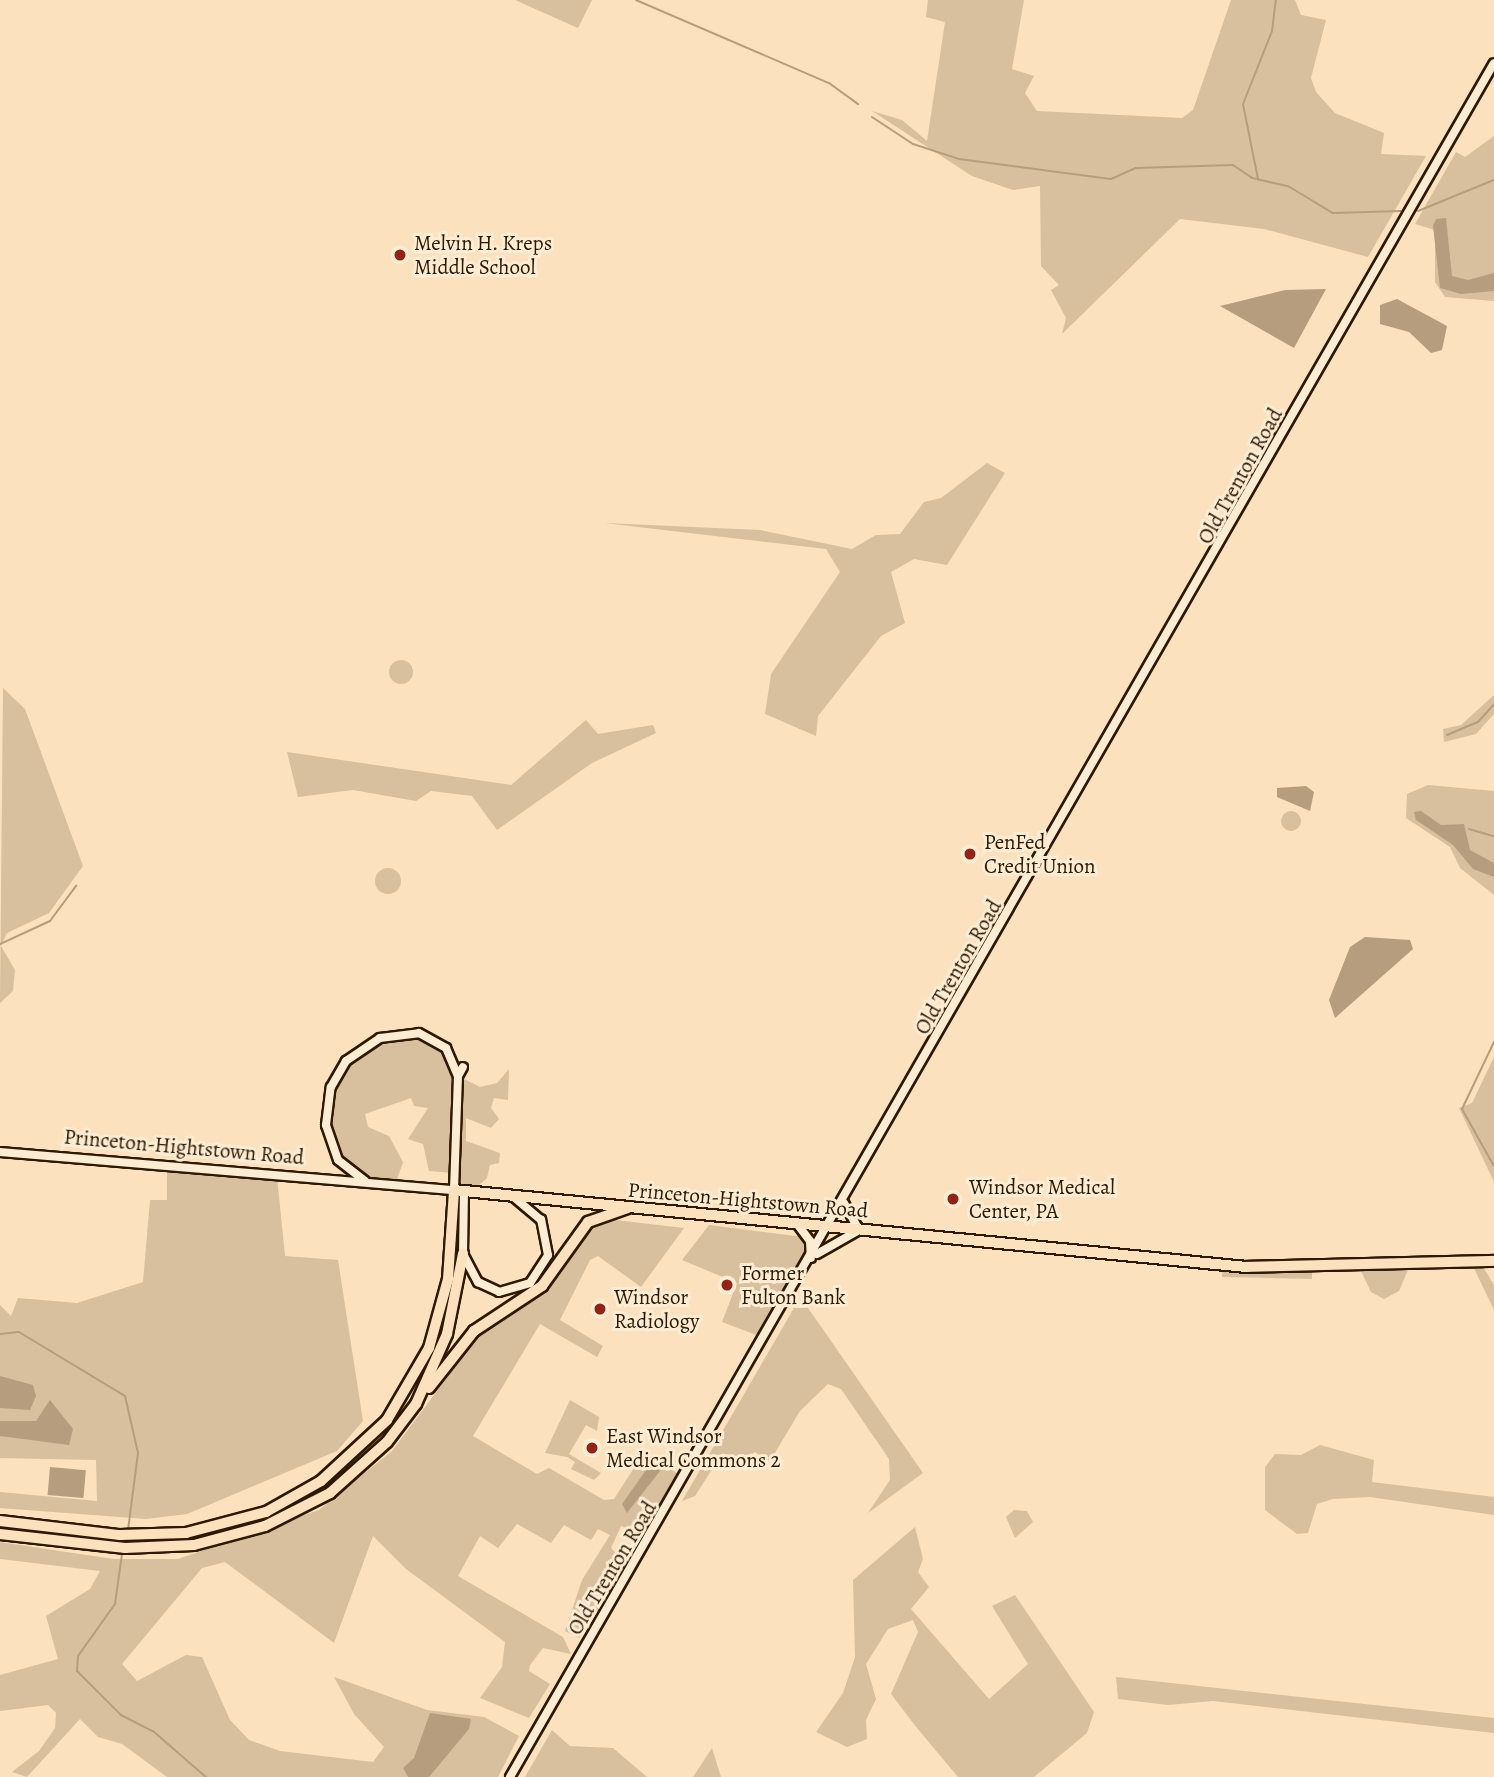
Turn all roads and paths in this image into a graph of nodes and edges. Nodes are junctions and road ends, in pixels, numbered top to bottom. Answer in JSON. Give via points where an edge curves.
{"nodes":[{"id":1,"x":1494,"y":63,"type":"edge"},
{"id":2,"x":463,"y":1067,"type":"dead end"},
{"id":3,"x":457,"y":1076,"type":"junction"},
{"id":4,"x":0,"y":1152,"type":"edge"},
{"id":5,"x":368,"y":1182,"type":"junction"},
{"id":6,"x":459,"y":1191,"type":"junction"},
{"id":7,"x":514,"y":1197,"type":"junction"},
{"id":8,"x":844,"y":1200,"type":"junction"},
{"id":9,"x":628,"y":1208,"type":"junction"},
{"id":10,"x":798,"y":1225,"type":"junction"},
{"id":11,"x":828,"y":1227,"type":"junction"},
{"id":12,"x":859,"y":1230,"type":"junction"},
{"id":13,"x":463,"y":1254,"type":"junction"},
{"id":14,"x":811,"y":1261,"type":"junction"},
{"id":15,"x":1494,"y":1261,"type":"edge"},
{"id":16,"x":416,"y":1404,"type":"junction"},
{"id":17,"x":0,"y":1521,"type":"edge"},
{"id":18,"x":0,"y":1534,"type":"edge"},
{"id":19,"x":510,"y":1777,"type":"edge"}],
"edges":[{"from":1,"to":8,"type":"main road","name":"Old Trenton Road"},
{"from":2,"to":3,"type":"main road"},
{"from":3,"to":5,"type":"main road","via":[[446,1048],[419,1033],[380,1038],[346,1061],[331,1087],[326,1125],[338,1160]]},
{"from":3,"to":6,"type":"main road"},
{"from":4,"to":5,"type":"main road","name":"Princeton-Hightstown Road"},
{"from":5,"to":6,"type":"main road","name":"Princeton-Hightstown Road"},
{"from":6,"to":7,"type":"main road","name":"Princeton-Hightstown Road"},
{"from":6,"to":13,"type":"main road"},
{"from":6,"to":17,"type":"highway","via":[[449,1279],[429,1349],[387,1420],[321,1481],[256,1516],[187,1533],[120,1535]]},
{"from":7,"to":9,"type":"main road","name":"Princeton-Hightstown Road"},
{"from":7,"to":13,"type":"main road","via":[[546,1231],[548,1255],[535,1279],[518,1290],[494,1291],[478,1282]]},
{"from":8,"to":11,"type":"main road","name":"Old Trenton Road"},
{"from":8,"to":12,"type":"main road","via":[[847,1218]]},
{"from":9,"to":10,"type":"main road","name":"Princeton-Hightstown Road"},
{"from":9,"to":16,"type":"highway","via":[[582,1227],[542,1286],[474,1331]]},
{"from":10,"to":11,"type":"main road","name":"Princeton-Hightstown Road"},
{"from":10,"to":14,"type":"main road","via":[[810,1241]]},
{"from":11,"to":12,"type":"main road","name":"Princeton-Hightstown Road"},
{"from":11,"to":14,"type":"main road","name":"Old Trenton Road"},
{"from":12,"to":14,"type":"main road","via":[[836,1239]]},
{"from":12,"to":15,"type":"main road","name":"Princeton-Hightstown Road","via":[[1247,1267]]},
{"from":13,"to":16,"type":"highway","via":[[447,1334]]},
{"from":14,"to":19,"type":"main road","name":"Old Trenton Road"},
{"from":16,"to":18,"type":"highway","via":[[348,1480],[245,1533],[148,1549]]}]}
